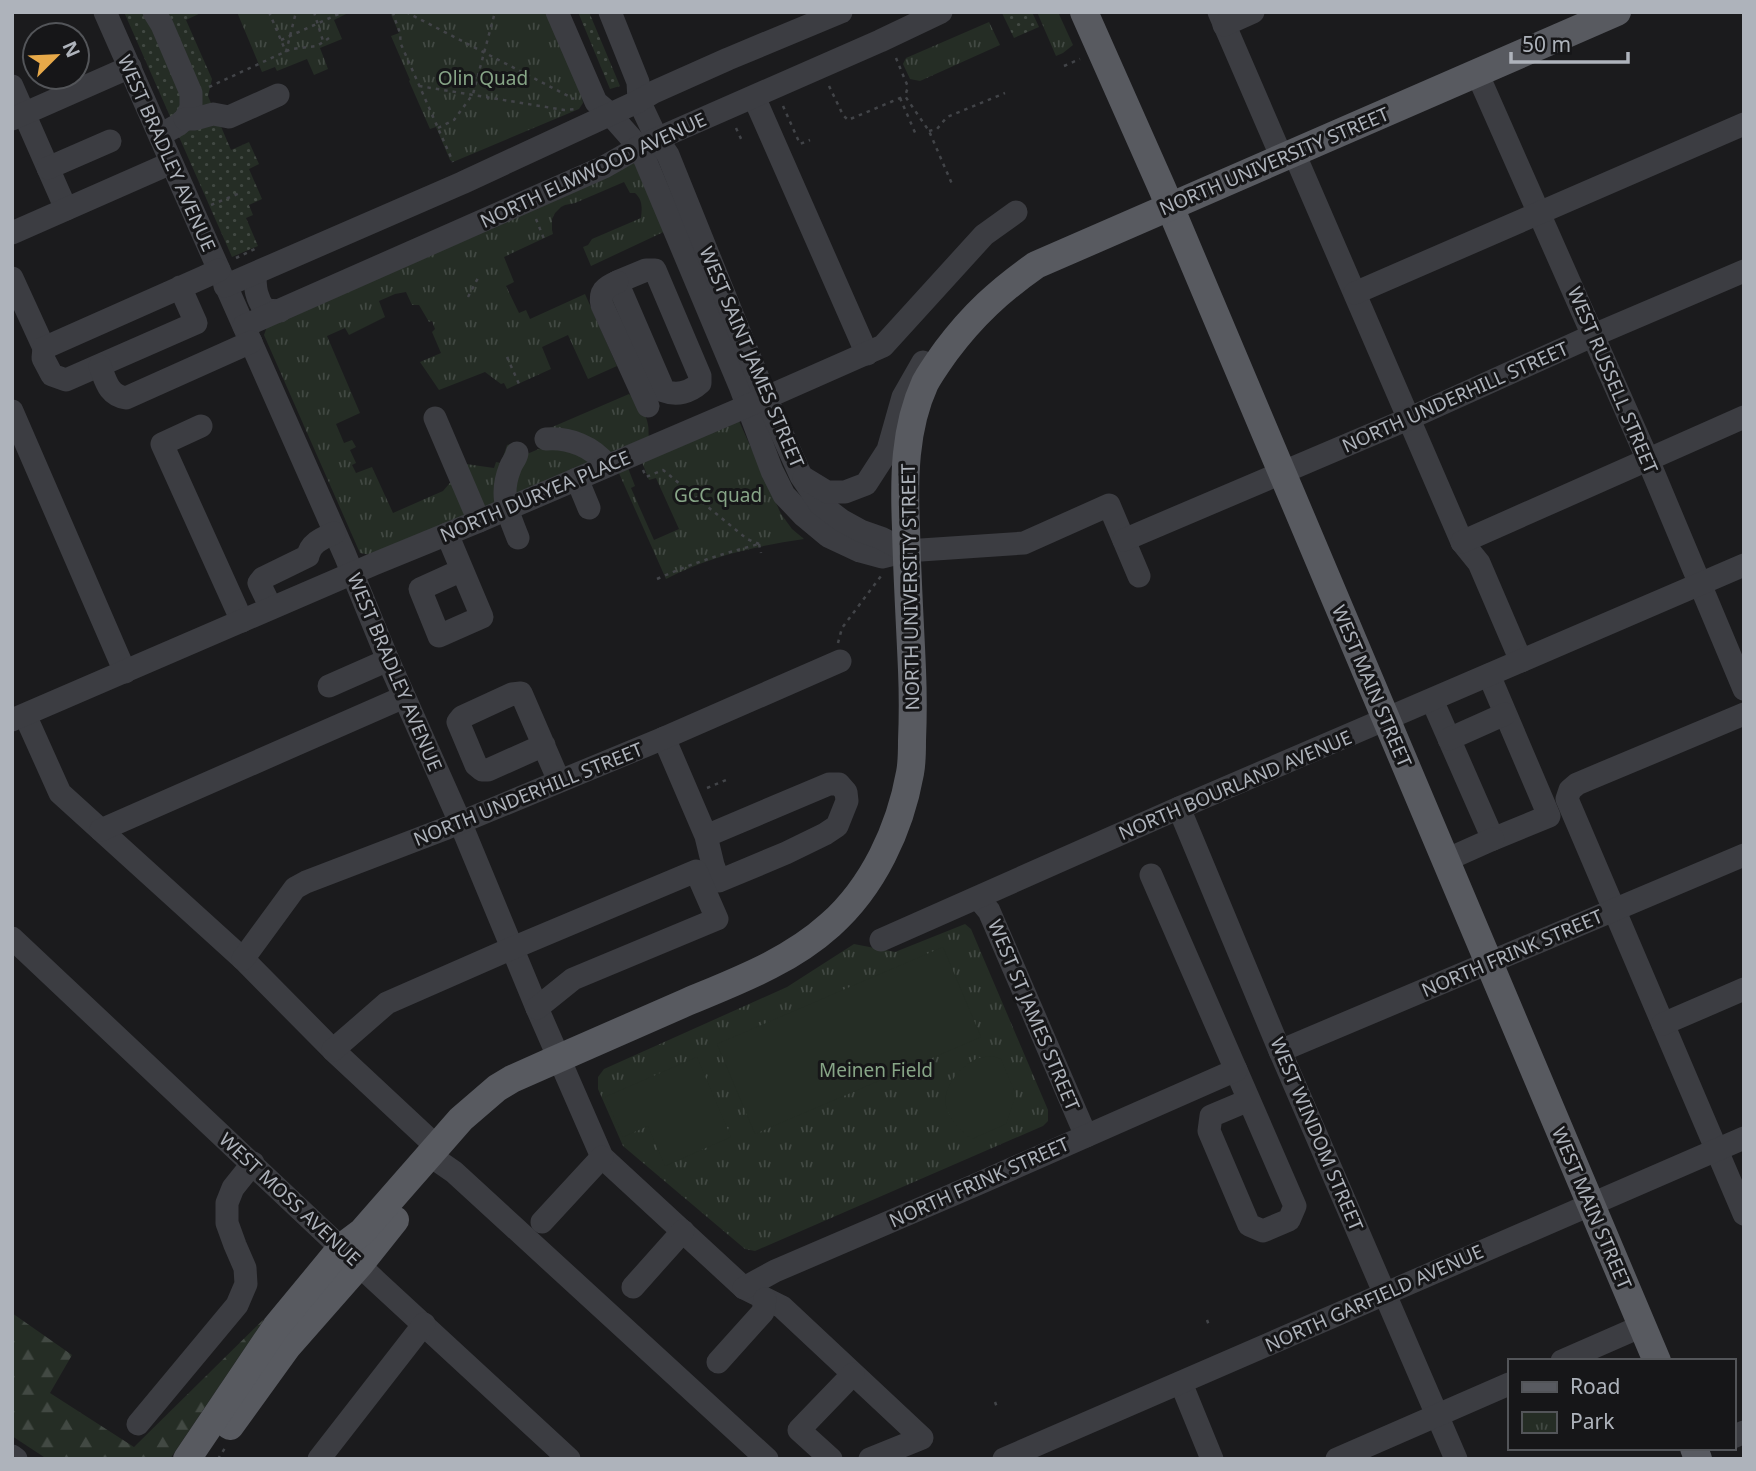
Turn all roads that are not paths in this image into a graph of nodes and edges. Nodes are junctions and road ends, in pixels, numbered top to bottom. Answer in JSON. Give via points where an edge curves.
{"nodes":[{"id":1,"x":154,"y":12,"type":"edge"},
{"id":2,"x":557,"y":12,"type":"edge"},
{"id":3,"x":610,"y":12,"type":"edge"},
{"id":4,"x":841,"y":12,"type":"edge"},
{"id":5,"x":941,"y":12,"type":"edge"},
{"id":6,"x":1084,"y":12,"type":"edge"},
{"id":7,"x":1253,"y":12,"type":"edge"},
{"id":8,"x":1617,"y":12,"type":"edge"},
{"id":9,"x":112,"y":15,"type":"edge"},
{"id":10,"x":1222,"y":18,"type":"edge"},
{"id":11,"x":130,"y":67,"type":"junction"},
{"id":12,"x":1477,"y":73,"type":"junction"},
{"id":13,"x":12,"y":86,"type":"edge"},
{"id":14,"x":278,"y":96,"type":"dead end"},
{"id":15,"x":754,"y":97,"type":"junction"},
{"id":16,"x":639,"y":101,"type":"junction"},
{"id":17,"x":610,"y":113,"type":"junction"},
{"id":18,"x":19,"y":116,"type":"edge"},
{"id":19,"x":185,"y":118,"type":"junction"},
{"id":20,"x":1744,"y":124,"type":"edge"},
{"id":21,"x":160,"y":135,"type":"junction"},
{"id":22,"x":110,"y":141,"type":"dead end"},
{"id":23,"x":648,"y":143,"type":"junction"},
{"id":24,"x":1288,"y":156,"type":"junction"},
{"id":25,"x":171,"y":163,"type":"junction"},
{"id":26,"x":48,"y":168,"type":"junction"},
{"id":27,"x":1170,"y":206,"type":"junction"},
{"id":28,"x":66,"y":209,"type":"junction"},
{"id":29,"x":1016,"y":212,"type":"dead end"},
{"id":30,"x":1539,"y":212,"type":"junction"},
{"id":31,"x":12,"y":233,"type":"edge"},
{"id":32,"x":686,"y":257,"type":"junction"},
{"id":33,"x":655,"y":270,"type":"junction"},
{"id":34,"x":1744,"y":271,"type":"edge"},
{"id":35,"x":255,"y":274,"type":"junction"},
{"id":36,"x":12,"y":278,"type":"edge"},
{"id":37,"x":222,"y":278,"type":"junction"},
{"id":38,"x":617,"y":282,"type":"junction"},
{"id":39,"x":180,"y":287,"type":"junction"},
{"id":40,"x":1355,"y":293,"type":"junction"},
{"id":41,"x":729,"y":303,"type":"junction"},
{"id":42,"x":280,"y":311,"type":"junction"},
{"id":43,"x":247,"y":334,"type":"junction"},
{"id":44,"x":1594,"y":335,"type":"junction"},
{"id":45,"x":44,"y":348,"type":"junction"},
{"id":46,"x":948,"y":349,"type":"junction"},
{"id":47,"x":867,"y":354,"type":"junction"},
{"id":48,"x":100,"y":366,"type":"junction"},
{"id":49,"x":662,"y":386,"type":"junction"},
{"id":50,"x":756,"y":402,"type":"junction"},
{"id":51,"x":648,"y":407,"type":"junction"},
{"id":52,"x":12,"y":411,"type":"edge"},
{"id":53,"x":1744,"y":417,"type":"edge"},
{"id":54,"x":435,"y":418,"type":"dead end"},
{"id":55,"x":1408,"y":419,"type":"junction"},
{"id":56,"x":201,"y":426,"type":"dead end"},
{"id":57,"x":546,"y":439,"type":"dead end"},
{"id":58,"x":655,"y":445,"type":"junction"},
{"id":59,"x":517,"y":453,"type":"dead end"},
{"id":60,"x":1648,"y":460,"type":"junction"},
{"id":61,"x":607,"y":465,"type":"junction"},
{"id":62,"x":1282,"y":474,"type":"junction"},
{"id":63,"x":801,"y":476,"type":"junction"},
{"id":64,"x":577,"y":478,"type":"junction"},
{"id":65,"x":589,"y":508,"type":"dead end"},
{"id":66,"x":506,"y":509,"type":"junction"},
{"id":67,"x":479,"y":521,"type":"junction"},
{"id":68,"x":334,"y":533,"type":"junction"},
{"id":69,"x":447,"y":534,"type":"junction"},
{"id":70,"x":518,"y":538,"type":"dead end"},
{"id":71,"x":1124,"y":540,"type":"junction"},
{"id":72,"x":1462,"y":542,"type":"junction"},
{"id":73,"x":906,"y":551,"type":"junction"},
{"id":74,"x":1744,"y":565,"type":"edge"},
{"id":75,"x":462,"y":570,"type":"dead end"},
{"id":76,"x":352,"y":573,"type":"junction"},
{"id":77,"x":1139,"y":576,"type":"dead end"},
{"id":78,"x":1700,"y":584,"type":"junction"},
{"id":79,"x":271,"y":608,"type":"junction"},
{"id":80,"x":242,"y":621,"type":"junction"},
{"id":81,"x":388,"y":660,"type":"junction"},
{"id":82,"x":840,"y":661,"type":"road end"},
{"id":83,"x":1521,"y":661,"type":"junction"},
{"id":84,"x":125,"y":672,"type":"junction"},
{"id":85,"x":1489,"y":675,"type":"junction"},
{"id":86,"x":329,"y":686,"type":"dead end"},
{"id":87,"x":1744,"y":688,"type":"edge"},
{"id":88,"x":404,"y":697,"type":"junction"},
{"id":89,"x":1432,"y":699,"type":"junction"},
{"id":90,"x":1744,"y":714,"type":"edge"},
{"id":91,"x":1505,"y":715,"type":"junction"},
{"id":92,"x":16,"y":716,"type":"edge"},
{"id":93,"x":1386,"y":720,"type":"junction"},
{"id":94,"x":664,"y":738,"type":"junction"},
{"id":95,"x":1449,"y":738,"type":"junction"},
{"id":96,"x":544,"y":745,"type":"dead end"},
{"id":97,"x":559,"y":781,"type":"junction"},
{"id":98,"x":1179,"y":808,"type":"junction"},
{"id":99,"x":460,"y":822,"type":"junction"},
{"id":100,"x":101,"y":830,"type":"junction"},
{"id":101,"x":706,"y":836,"type":"junction"},
{"id":102,"x":1493,"y":839,"type":"junction"},
{"id":103,"x":1744,"y":855,"type":"edge"},
{"id":104,"x":1446,"y":860,"type":"junction"},
{"id":105,"x":1152,"y":875,"type":"dead end"},
{"id":106,"x":978,"y":898,"type":"junction"},
{"id":107,"x":1613,"y":910,"type":"junction"},
{"id":108,"x":12,"y":938,"type":"edge"},
{"id":109,"x":881,"y":940,"type":"dead end"},
{"id":110,"x":512,"y":948,"type":"junction"},
{"id":111,"x":243,"y":959,"type":"junction"},
{"id":112,"x":1489,"y":963,"type":"junction"},
{"id":113,"x":1744,"y":989,"type":"edge"},
{"id":114,"x":537,"y":1008,"type":"junction"},
{"id":115,"x":1664,"y":1024,"type":"junction"},
{"id":116,"x":333,"y":1050,"type":"junction"},
{"id":117,"x":1280,"y":1051,"type":"junction"},
{"id":118,"x":559,"y":1058,"type":"junction"},
{"id":119,"x":1225,"y":1074,"type":"junction"},
{"id":120,"x":1249,"y":1100,"type":"junction"},
{"id":121,"x":1086,"y":1136,"type":"junction"},
{"id":122,"x":1744,"y":1138,"type":"edge"},
{"id":123,"x":1717,"y":1149,"type":"junction"},
{"id":124,"x":439,"y":1155,"type":"junction"},
{"id":125,"x":602,"y":1157,"type":"junction"},
{"id":126,"x":253,"y":1163,"type":"junction"},
{"id":127,"x":1590,"y":1204,"type":"junction"},
{"id":128,"x":1744,"y":1214,"type":"edge"},
{"id":129,"x":542,"y":1222,"type":"dead end"},
{"id":130,"x":683,"y":1231,"type":"junction"},
{"id":131,"x":351,"y":1256,"type":"junction"},
{"id":132,"x":633,"y":1287,"type":"dead end"},
{"id":133,"x":744,"y":1288,"type":"junction"},
{"id":134,"x":1385,"y":1293,"type":"junction"},
{"id":135,"x":765,"y":1299,"type":"junction"},
{"id":136,"x":425,"y":1324,"type":"junction"},
{"id":137,"x":1642,"y":1326,"type":"junction"},
{"id":138,"x":1567,"y":1359,"type":"edge"},
{"id":139,"x":1656,"y":1359,"type":"edge"},
{"id":140,"x":718,"y":1363,"type":"dead end"},
{"id":141,"x":853,"y":1374,"type":"junction"},
{"id":142,"x":1181,"y":1383,"type":"junction"},
{"id":143,"x":1508,"y":1384,"type":"edge"},
{"id":144,"x":1438,"y":1416,"type":"junction"},
{"id":145,"x":138,"y":1424,"type":"dead end"},
{"id":146,"x":187,"y":1459,"type":"edge"},
{"id":147,"x":206,"y":1459,"type":"edge"},
{"id":148,"x":319,"y":1459,"type":"edge"},
{"id":149,"x":569,"y":1459,"type":"edge"},
{"id":150,"x":768,"y":1459,"type":"edge"},
{"id":151,"x":831,"y":1459,"type":"edge"},
{"id":152,"x":870,"y":1459,"type":"edge"},
{"id":153,"x":1004,"y":1459,"type":"edge"},
{"id":154,"x":1212,"y":1459,"type":"edge"},
{"id":155,"x":1337,"y":1459,"type":"edge"},
{"id":156,"x":1456,"y":1459,"type":"edge"}],
"edges":[{"from":1,"to":19,"type":"street","via":[[191,93],[191,108]]},
{"from":2,"to":17,"type":"street","name":"WEST SAINT JAMES STREET","via":[[593,97]]},
{"from":3,"to":16,"type":"street","name":"WEST SAINT JAMES STREET","via":[[638,82]]},
{"from":4,"to":16,"type":"street"},
{"from":5,"to":15,"type":"street","name":"NORTH ELMWOOD AVENUE"},
{"from":6,"to":27,"type":"main road","name":"WEST MAIN STREET"},
{"from":7,"to":10,"type":"street"},
{"from":8,"to":12,"type":"main road","name":"NORTH UNIVERSITY STREET"},
{"from":9,"to":11,"type":"street","name":"WEST BRADLEY AVENUE"},
{"from":10,"to":24,"type":"street"},
{"from":11,"to":18,"type":"street"},
{"from":11,"to":21,"type":"street","name":"WEST BRADLEY AVENUE"},
{"from":12,"to":24,"type":"main road","name":"NORTH UNIVERSITY STREET"},
{"from":12,"to":30,"type":"street","name":"WEST RUSSELL STREET"},
{"from":13,"to":18,"type":"street"},
{"from":14,"to":19,"type":"street","via":[[229,117]]},
{"from":15,"to":23,"type":"street","name":"NORTH ELMWOOD AVENUE"},
{"from":15,"to":47,"type":"street"},
{"from":16,"to":17,"type":"street"},
{"from":16,"to":23,"type":"street","name":"WEST SAINT JAMES STREET"},
{"from":17,"to":23,"type":"street","name":"WEST SAINT JAMES STREET"},
{"from":17,"to":35,"type":"street"},
{"from":18,"to":26,"type":"street"},
{"from":19,"to":21,"type":"street"},
{"from":20,"to":30,"type":"street"},
{"from":21,"to":25,"type":"street","name":"WEST BRADLEY AVENUE"},
{"from":22,"to":26,"type":"street"},
{"from":23,"to":32,"type":"street","name":"WEST SAINT JAMES STREET","via":[[646,162]]},
{"from":23,"to":41,"type":"street","name":"WEST SAINT JAMES STREET","via":[[668,155]]},
{"from":23,"to":42,"type":"street","name":"NORTH ELMWOOD AVENUE","via":[[604,167]]},
{"from":24,"to":27,"type":"main road","name":"NORTH UNIVERSITY STREET"},
{"from":24,"to":40,"type":"street"},
{"from":25,"to":28,"type":"street"},
{"from":25,"to":37,"type":"street","name":"WEST BRADLEY AVENUE"},
{"from":26,"to":28,"type":"street"},
{"from":27,"to":46,"type":"main road","name":"NORTH UNIVERSITY STREET","via":[[1036,265],[987,304]]},
{"from":27,"to":62,"type":"main road","name":"WEST MAIN STREET"},
{"from":28,"to":31,"type":"street"},
{"from":29,"to":47,"type":"street","name":"NORTH DURYEA PLACE","via":[[984,235],[883,346]]},
{"from":30,"to":40,"type":"street"},
{"from":30,"to":44,"type":"street","name":"WEST RUSSELL STREET"},
{"from":32,"to":33,"type":"street"},
{"from":32,"to":41,"type":"street","via":[[698,261]]},
{"from":32,"to":50,"type":"street","name":"WEST SAINT JAMES STREET"},
{"from":33,"to":38,"type":"street"},
{"from":33,"to":49,"type":"street","via":[[700,376],[700,383],[685,392],[674,394]]},
{"from":34,"to":44,"type":"street","name":"NORTH UNDERHILL STREET"},
{"from":35,"to":37,"type":"street"},
{"from":35,"to":42,"type":"street","via":[[260,303],[265,310]]},
{"from":36,"to":45,"type":"street"},
{"from":37,"to":39,"type":"street"},
{"from":37,"to":43,"type":"street","name":"WEST BRADLEY AVENUE"},
{"from":38,"to":49,"type":"street"},
{"from":38,"to":51,"type":"street","via":[[602,292],[602,305]]},
{"from":39,"to":45,"type":"street"},
{"from":39,"to":48,"type":"street","via":[[196,323]]},
{"from":40,"to":55,"type":"street"},
{"from":41,"to":50,"type":"street","name":"WEST SAINT JAMES STREET"},
{"from":42,"to":43,"type":"street","name":"NORTH ELMWOOD AVENUE"},
{"from":43,"to":48,"type":"street","name":"NORTH ELMWOOD AVENUE","via":[[126,398],[110,391]]},
{"from":43,"to":68,"type":"street","name":"WEST BRADLEY AVENUE"},
{"from":44,"to":55,"type":"street","name":"NORTH UNDERHILL STREET"},
{"from":44,"to":60,"type":"street","name":"WEST RUSSELL STREET"},
{"from":45,"to":48,"type":"street","via":[[43,358],[52,375],[66,380]]},
{"from":46,"to":63,"type":"street","via":[[923,362],[903,397],[888,450],[866,484],[845,492],[827,492]]},
{"from":46,"to":73,"type":"main road","name":"NORTH UNIVERSITY STREET","via":[[926,381],[907,446]]},
{"from":47,"to":50,"type":"street","name":"NORTH DURYEA PLACE"},
{"from":49,"to":51,"type":"street"},
{"from":50,"to":58,"type":"street","name":"NORTH DURYEA PLACE"},
{"from":50,"to":63,"type":"street","name":"WEST SAINT JAMES STREET"},
{"from":50,"to":73,"type":"street","name":"WEST SAINT JAMES STREET","via":[[772,471],[784,495],[804,516],[828,536],[860,551],[882,557]]},
{"from":51,"to":58,"type":"street"},
{"from":52,"to":84,"type":"street"},
{"from":53,"to":60,"type":"street"},
{"from":54,"to":67,"type":"street"},
{"from":55,"to":62,"type":"street","name":"NORTH UNDERHILL STREET"},
{"from":55,"to":72,"type":"street"},
{"from":56,"to":80,"type":"street","via":[[162,444]]},
{"from":57,"to":61,"type":"street","via":[[559,438],[589,449]]},
{"from":58,"to":61,"type":"street","name":"NORTH DURYEA PLACE"},
{"from":59,"to":66,"type":"street","via":[[504,495]]},
{"from":60,"to":72,"type":"street"},
{"from":60,"to":78,"type":"street","name":"WEST RUSSELL STREET"},
{"from":61,"to":64,"type":"street","name":"NORTH DURYEA PLACE"},
{"from":62,"to":71,"type":"street","name":"NORTH UNDERHILL STREET"},
{"from":62,"to":93,"type":"main road","name":"WEST MAIN STREET"},
{"from":63,"to":73,"type":"street","name":"WEST SAINT JAMES STREET","via":[[820,504],[841,520]]},
{"from":64,"to":65,"type":"street"},
{"from":64,"to":66,"type":"street","name":"NORTH DURYEA PLACE"},
{"from":66,"to":67,"type":"street","name":"NORTH DURYEA PLACE"},
{"from":66,"to":70,"type":"street"},
{"from":67,"to":69,"type":"street","name":"NORTH DURYEA PLACE"},
{"from":68,"to":76,"type":"street","name":"WEST BRADLEY AVENUE"},
{"from":68,"to":79,"type":"street","via":[[319,539],[309,556],[263,578],[259,583]]},
{"from":69,"to":75,"type":"street"},
{"from":69,"to":76,"type":"street","name":"NORTH DURYEA PLACE"},
{"from":71,"to":73,"type":"street","via":[[1109,505],[1024,543]]},
{"from":71,"to":77,"type":"street"},
{"from":72,"to":83,"type":"street","via":[[1479,563]]},
{"from":73,"to":118,"type":"main road","name":"NORTH UNIVERSITY STREET","via":[[914,703],[911,770],[892,836],[853,901],[810,942],[768,967]]},
{"from":74,"to":78,"type":"street","name":"NORTH BOURLAND AVENUE"},
{"from":76,"to":79,"type":"street","name":"NORTH DURYEA PLACE"},
{"from":76,"to":81,"type":"street","name":"WEST BRADLEY AVENUE"},
{"from":78,"to":83,"type":"street","name":"NORTH BOURLAND AVENUE"},
{"from":78,"to":87,"type":"street","name":"WEST RUSSELL STREET"},
{"from":79,"to":80,"type":"street","name":"NORTH DURYEA PLACE"},
{"from":80,"to":84,"type":"street","name":"NORTH DURYEA PLACE"},
{"from":81,"to":86,"type":"street"},
{"from":81,"to":88,"type":"street","name":"WEST BRADLEY AVENUE"},
{"from":82,"to":94,"type":"street","name":"NORTH UNDERHILL STREET"},
{"from":83,"to":85,"type":"street","name":"NORTH BOURLAND AVENUE"},
{"from":84,"to":92,"type":"street","name":"NORTH DURYEA PLACE"},
{"from":85,"to":89,"type":"street","name":"NORTH BOURLAND AVENUE"},
{"from":85,"to":91,"type":"street"},
{"from":88,"to":99,"type":"street","name":"WEST BRADLEY AVENUE"},
{"from":88,"to":100,"type":"street"},
{"from":89,"to":93,"type":"street","name":"NORTH BOURLAND AVENUE"},
{"from":89,"to":95,"type":"street"},
{"from":90,"to":107,"type":"street","via":[[1570,790],[1567,799]]},
{"from":91,"to":95,"type":"street"},
{"from":91,"to":102,"type":"street","via":[[1549,816]]},
{"from":92,"to":100,"type":"street","via":[[60,793]]},
{"from":93,"to":98,"type":"street","name":"NORTH BOURLAND AVENUE"},
{"from":93,"to":104,"type":"main road","name":"WEST MAIN STREET"},
{"from":94,"to":97,"type":"street","name":"NORTH UNDERHILL STREET"},
{"from":94,"to":101,"type":"street"},
{"from":95,"to":102,"type":"street"},
{"from":96,"to":97,"type":"street"},
{"from":97,"to":99,"type":"street","name":"NORTH UNDERHILL STREET"},
{"from":98,"to":106,"type":"street","name":"NORTH BOURLAND AVENUE"},
{"from":98,"to":117,"type":"street","name":"WEST WINDOM STREET"},
{"from":99,"to":110,"type":"street","name":"WEST BRADLEY AVENUE"},
{"from":99,"to":111,"type":"street","name":"NORTH UNDERHILL STREET","via":[[295,888]]},
{"from":100,"to":111,"type":"street"},
{"from":101,"to":101,"type":"street","via":[[719,881],[837,826],[846,792],[839,784],[829,784]]},
{"from":102,"to":104,"type":"street"},
{"from":103,"to":107,"type":"street","name":"NORTH FRINK STREET"},
{"from":104,"to":112,"type":"main road","name":"WEST MAIN STREET"},
{"from":105,"to":119,"type":"street"},
{"from":106,"to":109,"type":"street","name":"NORTH BOURLAND AVENUE"},
{"from":106,"to":121,"type":"street","name":"WEST ST JAMES STREET","via":[[989,911]]},
{"from":107,"to":112,"type":"street","name":"NORTH FRINK STREET"},
{"from":107,"to":115,"type":"street"},
{"from":108,"to":126,"type":"street","name":"WEST MOSS AVENUE"},
{"from":110,"to":114,"type":"street","name":"WEST BRADLEY AVENUE"},
{"from":110,"to":114,"type":"street","via":[[696,871],[716,919],[573,979]]},
{"from":110,"to":116,"type":"street","via":[[387,1003]]},
{"from":111,"to":116,"type":"street"},
{"from":112,"to":117,"type":"street","name":"NORTH FRINK STREET"},
{"from":112,"to":127,"type":"main road","name":"WEST MAIN STREET"},
{"from":113,"to":115,"type":"street"},
{"from":114,"to":118,"type":"street","name":"WEST BRADLEY AVENUE"},
{"from":115,"to":123,"type":"street"},
{"from":116,"to":124,"type":"street"},
{"from":117,"to":134,"type":"street","name":"WEST WINDOM STREET"},
{"from":118,"to":124,"type":"main road","name":"NORTH UNIVERSITY STREET","via":[[497,1088],[466,1114]]},
{"from":118,"to":125,"type":"street","name":"WEST BRADLEY AVENUE"},
{"from":119,"to":120,"type":"street"},
{"from":119,"to":121,"type":"street","name":"NORTH FRINK STREET"},
{"from":120,"to":120,"type":"street","via":[[1296,1206],[1289,1220],[1263,1231],[1249,1225],[1209,1131],[1211,1116]]},
{"from":121,"to":133,"type":"street","name":"NORTH FRINK STREET"},
{"from":122,"to":123,"type":"street","name":"NORTH GARFIELD AVENUE"},
{"from":123,"to":127,"type":"street","name":"NORTH GARFIELD AVENUE"},
{"from":123,"to":128,"type":"street"},
{"from":124,"to":131,"type":"main road","name":"NORTH UNIVERSITY STREET","via":[[362,1232]]},
{"from":124,"to":150,"type":"street"},
{"from":125,"to":129,"type":"street"},
{"from":125,"to":130,"type":"street","name":"WEST BRADLEY AVENUE"},
{"from":126,"to":131,"type":"street","name":"WEST MOSS AVENUE"},
{"from":126,"to":145,"type":"street","via":[[233,1188],[228,1203],[227,1223],[245,1268],[242,1294]]},
{"from":127,"to":134,"type":"street","name":"NORTH GARFIELD AVENUE"},
{"from":127,"to":137,"type":"main road","name":"WEST MAIN STREET"},
{"from":130,"to":132,"type":"street"},
{"from":130,"to":133,"type":"street","name":"WEST BRADLEY AVENUE"},
{"from":131,"to":136,"type":"street","name":"WEST MOSS AVENUE"},
{"from":131,"to":146,"type":"main road","via":[[276,1327]]},
{"from":131,"to":147,"type":"main road"},
{"from":133,"to":135,"type":"street","name":"WEST BRADLEY AVENUE"},
{"from":134,"to":142,"type":"street","name":"NORTH GARFIELD AVENUE"},
{"from":134,"to":144,"type":"street","name":"WEST WINDOM STREET"},
{"from":135,"to":140,"type":"street","via":[[763,1312]]},
{"from":135,"to":141,"type":"street","name":"WEST BRADLEY AVENUE","via":[[782,1307]]},
{"from":136,"to":148,"type":"street"},
{"from":136,"to":149,"type":"street","name":"WEST MOSS AVENUE"},
{"from":137,"to":138,"type":"street"},
{"from":137,"to":139,"type":"main road","name":"WEST MAIN STREET"},
{"from":141,"to":151,"type":"street","via":[[799,1430]]},
{"from":141,"to":152,"type":"street","name":"WEST BRADLEY AVENUE","via":[[922,1438]]},
{"from":142,"to":153,"type":"street","name":"NORTH GARFIELD AVENUE"},
{"from":142,"to":154,"type":"street"},
{"from":143,"to":144,"type":"street"},
{"from":144,"to":155,"type":"street"},
{"from":144,"to":156,"type":"street","name":"WEST WINDOM STREET"}]}
